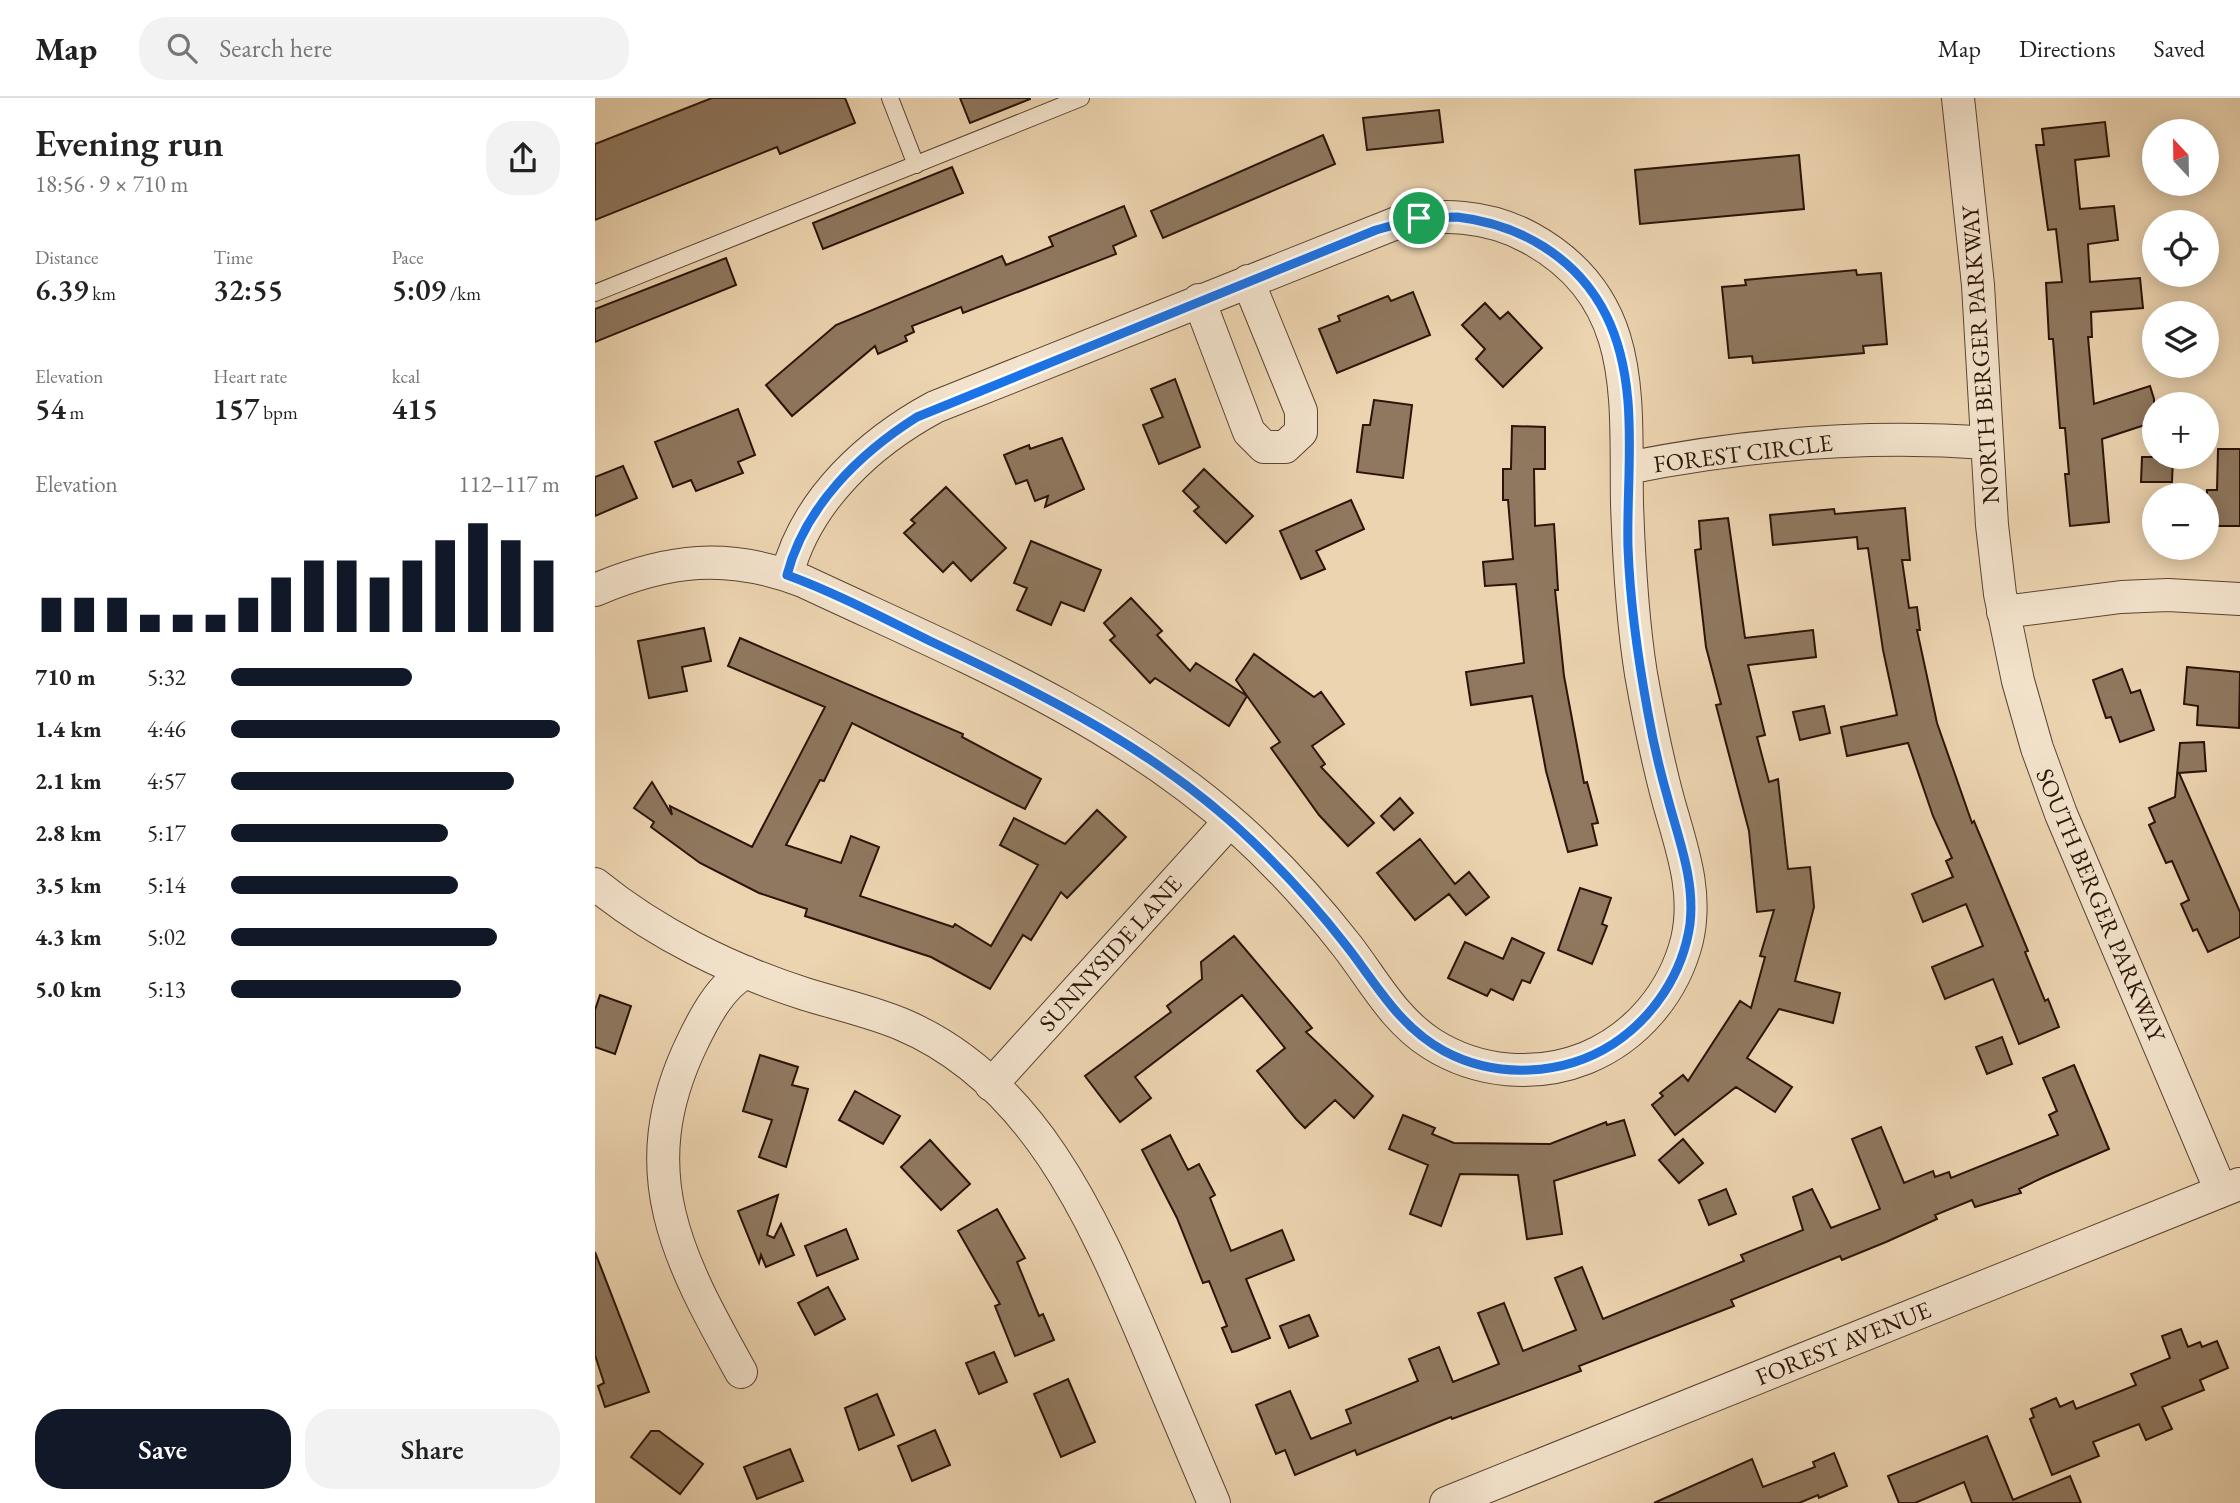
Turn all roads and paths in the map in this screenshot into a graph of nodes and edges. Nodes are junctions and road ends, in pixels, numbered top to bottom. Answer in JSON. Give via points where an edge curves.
{"nodes":[{"id":1,"x":890,"y":98,"type":"edge"},
{"id":2,"x":1081,"y":98,"type":"edge"},
{"id":3,"x":1958,"y":98,"type":"edge"},
{"id":4,"x":916,"y":164,"type":"junction"},
{"id":5,"x":1248,"y":281,"type":"junction"},
{"id":6,"x":595,"y":293,"type":"edge"},
{"id":7,"x":1199,"y":300,"type":"junction"},
{"id":8,"x":1987,"y":443,"type":"junction"},
{"id":9,"x":1627,"y":468,"type":"junction"},
{"id":10,"x":787,"y":575,"type":"junction"},
{"id":11,"x":595,"y":590,"type":"edge"},
{"id":12,"x":2240,"y":599,"type":"edge"},
{"id":13,"x":2003,"y":612,"type":"junction"},
{"id":14,"x":1230,"y":821,"type":"junction"},
{"id":15,"x":595,"y":884,"type":"edge"},
{"id":16,"x":746,"y":972,"type":"junction"},
{"id":17,"x":991,"y":1085,"type":"junction"},
{"id":18,"x":2231,"y":1187,"type":"edge"},
{"id":19,"x":741,"y":1372,"type":"dead end"},
{"id":20,"x":1214,"y":1503,"type":"edge"},
{"id":21,"x":1446,"y":1503,"type":"edge"}],
"edges":[{"from":1,"to":4,"type":"lane"},
{"from":2,"to":4,"type":"lane"},
{"from":3,"to":8,"type":"street","name":"NORTH BERGER PARKWAY","via":[[1978,285]]},
{"from":4,"to":6,"type":"lane"},
{"from":5,"to":7,"type":"street"},
{"from":5,"to":7,"type":"street","via":[[1301,411],[1300,432],[1285,447],[1264,447],[1249,432]]},
{"from":5,"to":9,"type":"street","via":[[1376,230],[1419,218],[1476,219],[1524,235],[1575,272],[1608,319],[1625,374]]},
{"from":7,"to":10,"type":"street","via":[[944,403],[891,433],[853,466],[827,497]]},
{"from":8,"to":9,"type":"street","name":"FOREST CIRCLE","via":[[1810,442],[1719,451]]},
{"from":8,"to":13,"type":"street","name":"NORTH BERGER PARKWAY"},
{"from":9,"to":14,"type":"street","name":"FOREST CIRCLE","via":[[1629,561],[1641,674],[1689,873],[1691,900],[1677,969],[1660,999],[1630,1031],[1584,1059],[1542,1069],[1498,1069],[1447,1053],[1398,1016],[1312,903]]},
{"from":10,"to":11,"type":"street","name":"FOREST CIRCLE","via":[[739,564],[682,563],[650,569]]},
{"from":10,"to":14,"type":"street","name":"FOREST CIRCLE","via":[[1077,712],[1157,763]]},
{"from":12,"to":13,"type":"street","via":[[2132,596]]},
{"from":13,"to":18,"type":"street","name":"SOUTH BERGER PARKWAY","via":[[2048,781]]},
{"from":14,"to":17,"type":"street","name":"SUNNYSIDE LANE"},
{"from":15,"to":16,"type":"street","via":[[659,927]]},
{"from":16,"to":17,"type":"street","via":[[902,1024],[955,1055]]},
{"from":16,"to":19,"type":"street","via":[[736,977],[718,1000],[685,1058],[669,1113],[664,1161],[668,1209],[680,1255]]},
{"from":17,"to":20,"type":"street","via":[[1046,1146],[1088,1213]]},
{"from":18,"to":21,"type":"street","name":"FOREST AVENUE"}]}
